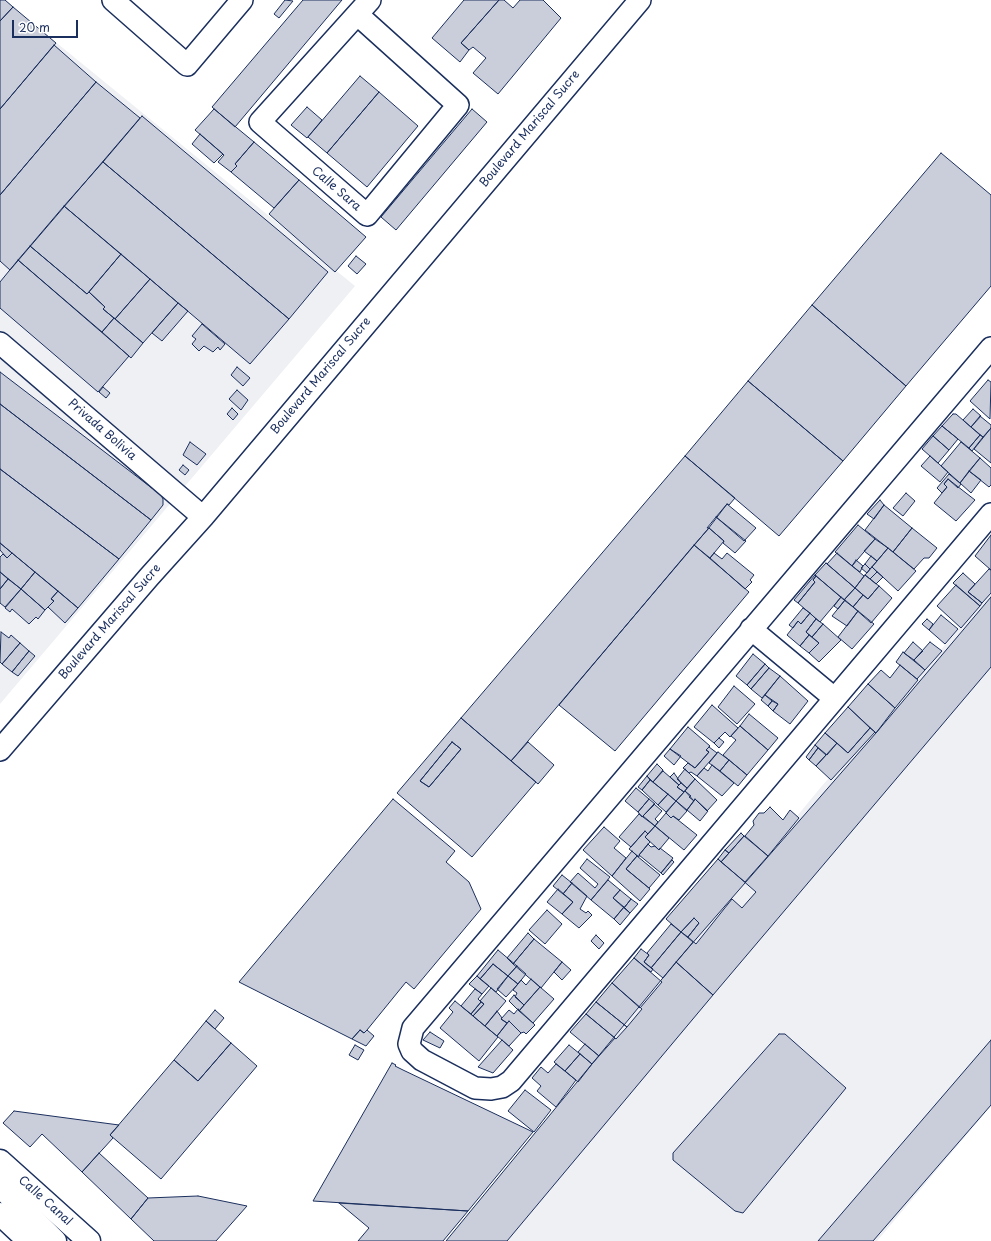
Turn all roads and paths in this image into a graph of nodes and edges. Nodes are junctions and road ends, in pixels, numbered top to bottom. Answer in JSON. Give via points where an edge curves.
{"nodes":[{"id":1,"x":113,"y":0,"type":"edge"},
{"id":2,"x":242,"y":0,"type":"edge"},
{"id":3,"x":640,"y":0,"type":"edge"},
{"id":4,"x":364,"y":8,"type":"edge"},
{"id":5,"x":0,"y":343,"type":"edge"},
{"id":6,"x":991,"y":348,"type":"edge"},
{"id":7,"x":991,"y":514,"type":"edge"},
{"id":8,"x":203,"y":517,"type":"junction"},
{"id":9,"x":751,"y":630,"type":"junction"},
{"id":10,"x":834,"y":698,"type":"junction"},
{"id":11,"x":0,"y":750,"type":"edge"},
{"id":12,"x":0,"y":1161,"type":"edge"},
{"id":13,"x":0,"y":1186,"type":"edge"},
{"id":14,"x":0,"y":1214,"type":"edge"},
{"id":15,"x":29,"y":1241,"type":"edge"},
{"id":16,"x":55,"y":1241,"type":"edge"},
{"id":17,"x":89,"y":1241,"type":"edge"}],
"edges":[{"from":1,"to":2,"type":"street","via":[[187,65]]},
{"from":3,"to":8,"type":"street","name":"Boulevard Mariscal Sucre"},
{"from":4,"to":4,"type":"street","name":"Calle Sara","via":[[458,104],[367,215],[260,122]]},
{"from":5,"to":8,"type":"street","name":"Privada Bolivia"},
{"from":6,"to":9,"type":"street"},
{"from":7,"to":10,"type":"street"},
{"from":8,"to":11,"type":"street","name":"Boulevard Mariscal Sucre"},
{"from":9,"to":10,"type":"street"},
{"from":9,"to":10,"type":"street","via":[[413,1028],[409,1044],[412,1051],[422,1060],[475,1088],[502,1087],[511,1081]]},
{"from":12,"to":17,"type":"main road","name":"Calle Canal"},
{"from":13,"to":16,"type":"main road"},
{"from":14,"to":15,"type":"main road"}]}
